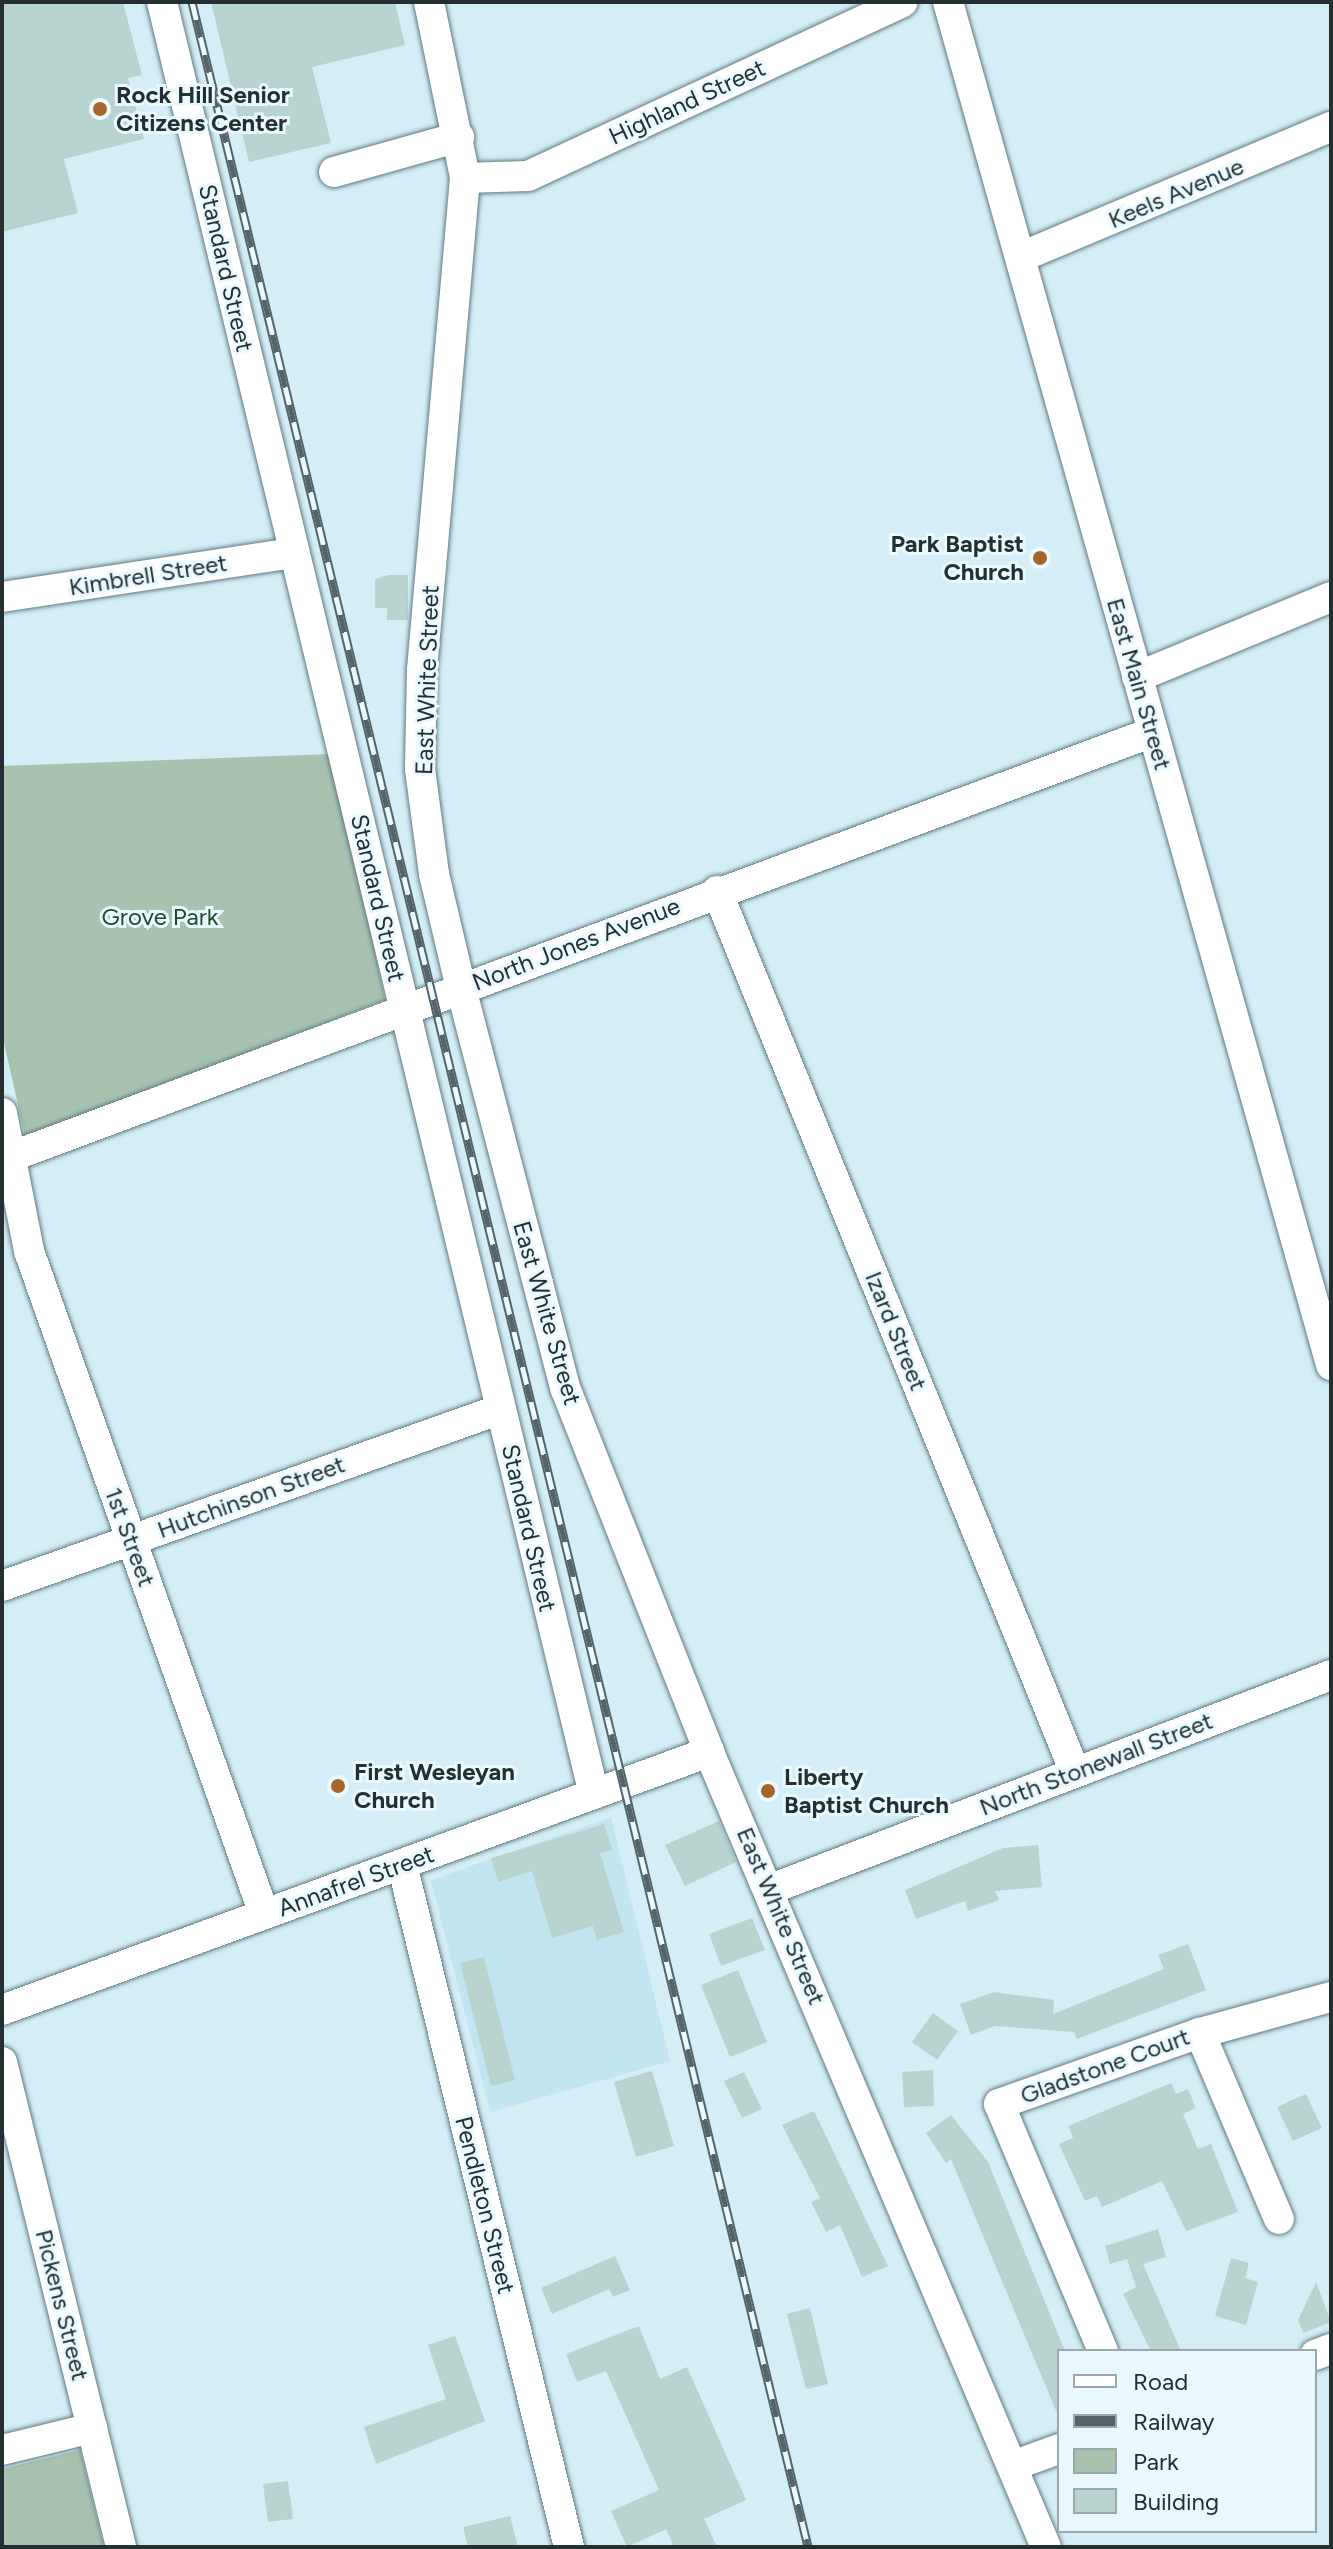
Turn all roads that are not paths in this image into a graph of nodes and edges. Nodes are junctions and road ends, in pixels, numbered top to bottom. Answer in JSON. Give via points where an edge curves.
{"nodes":[{"id":1,"x":162,"y":2,"type":"edge"},
{"id":2,"x":429,"y":2,"type":"edge"},
{"id":3,"x":903,"y":2,"type":"edge"},
{"id":4,"x":948,"y":2,"type":"edge"},
{"id":5,"x":1331,"y":127,"type":"edge"},
{"id":6,"x":459,"y":137,"type":"junction"},
{"id":7,"x":334,"y":172,"type":"dead end"},
{"id":8,"x":465,"y":178,"type":"junction"},
{"id":9,"x":1021,"y":257,"type":"junction"},
{"id":10,"x":294,"y":553,"type":"junction"},
{"id":11,"x":2,"y":597,"type":"edge"},
{"id":12,"x":1331,"y":597,"type":"edge"},
{"id":13,"x":1137,"y":677,"type":"junction"},
{"id":14,"x":1153,"y":732,"type":"junction"},
{"id":15,"x":717,"y":891,"type":"junction"},
{"id":16,"x":461,"y":988,"type":"junction"},
{"id":17,"x":405,"y":1013,"type":"junction"},
{"id":18,"x":2,"y":1113,"type":"edge"},
{"id":19,"x":6,"y":1158,"type":"edge"},
{"id":20,"x":1331,"y":1365,"type":"edge"},
{"id":21,"x":501,"y":1409,"type":"junction"},
{"id":22,"x":131,"y":1540,"type":"junction"},
{"id":23,"x":2,"y":1586,"type":"edge"},
{"id":24,"x":1331,"y":1675,"type":"edge"},
{"id":25,"x":709,"y":1752,"type":"junction"},
{"id":26,"x":1075,"y":1772,"type":"junction"},
{"id":27,"x":594,"y":1794,"type":"junction"},
{"id":28,"x":402,"y":1864,"type":"junction"},
{"id":29,"x":771,"y":1889,"type":"junction"},
{"id":30,"x":264,"y":1914,"type":"junction"},
{"id":31,"x":1331,"y":1997,"type":"edge"},
{"id":32,"x":2,"y":2010,"type":"edge"},
{"id":33,"x":1200,"y":2033,"type":"junction"},
{"id":34,"x":2,"y":2062,"type":"edge"},
{"id":35,"x":1279,"y":2219,"type":"dead end"},
{"id":36,"x":1102,"y":2349,"type":"edge"},
{"id":37,"x":92,"y":2428,"type":"junction"},
{"id":38,"x":2,"y":2450,"type":"edge"},
{"id":39,"x":1057,"y":2450,"type":"edge"},
{"id":40,"x":1012,"y":2466,"type":"junction"},
{"id":41,"x":121,"y":2547,"type":"edge"},
{"id":42,"x":569,"y":2547,"type":"edge"},
{"id":43,"x":1046,"y":2547,"type":"edge"}],
"edges":[{"from":1,"to":10,"type":"street","name":"Standard Street"},
{"from":2,"to":6,"type":"street","name":"East White Street"},
{"from":3,"to":8,"type":"street","name":"Highland Street","via":[[528,176]]},
{"from":4,"to":9,"type":"street","name":"East Main Street"},
{"from":5,"to":9,"type":"street","name":"Keels Avenue"},
{"from":6,"to":7,"type":"street"},
{"from":6,"to":8,"type":"street","name":"East White Street"},
{"from":8,"to":16,"type":"street","name":"East White Street","via":[[420,769],[434,874]]},
{"from":9,"to":13,"type":"street","name":"East Main Street"},
{"from":10,"to":11,"type":"street","name":"Kimbrell Street"},
{"from":10,"to":17,"type":"street","name":"Standard Street"},
{"from":12,"to":13,"type":"street"},
{"from":13,"to":14,"type":"street","name":"East Main Street"},
{"from":14,"to":15,"type":"street","name":"North Jones Avenue"},
{"from":14,"to":20,"type":"street","name":"East Main Street"},
{"from":15,"to":16,"type":"street","name":"North Jones Avenue"},
{"from":15,"to":26,"type":"street","name":"Izard Street"},
{"from":16,"to":17,"type":"street","name":"North Jones Avenue"},
{"from":16,"to":25,"type":"street","name":"East White Street","via":[[546,1329]]},
{"from":17,"to":19,"type":"street","name":"North Jones Avenue"},
{"from":17,"to":21,"type":"street","name":"Standard Street"},
{"from":18,"to":19,"type":"street","name":"1st Street"},
{"from":19,"to":22,"type":"street","name":"1st Street","via":[[29,1251]]},
{"from":21,"to":22,"type":"street","name":"Hutchinson Street"},
{"from":21,"to":27,"type":"street","name":"Standard Street"},
{"from":22,"to":23,"type":"street","name":"Hutchinson Street"},
{"from":22,"to":30,"type":"street","name":"1st Street"},
{"from":24,"to":26,"type":"street","name":"North Stonewall Street"},
{"from":25,"to":27,"type":"street","name":"Annafrel Street"},
{"from":25,"to":29,"type":"street","name":"East White Street"},
{"from":26,"to":29,"type":"street","name":"North Stonewall Street"},
{"from":27,"to":28,"type":"street","name":"Annafrel Street"},
{"from":28,"to":30,"type":"street","name":"Annafrel Street"},
{"from":28,"to":42,"type":"street","name":"Pendleton Street"},
{"from":29,"to":40,"type":"street","name":"East White Street"},
{"from":30,"to":32,"type":"street","name":"Annafrel Street"},
{"from":31,"to":33,"type":"street","name":"Gladstone Court"},
{"from":33,"to":35,"type":"street"},
{"from":33,"to":36,"type":"street","name":"Gladstone Court","via":[[999,2104]]},
{"from":34,"to":37,"type":"street","name":"Pickens Street"},
{"from":37,"to":38,"type":"street"},
{"from":37,"to":41,"type":"street","name":"Pickens Street"},
{"from":39,"to":40,"type":"street"},
{"from":40,"to":43,"type":"street","name":"East White Street"}]}
